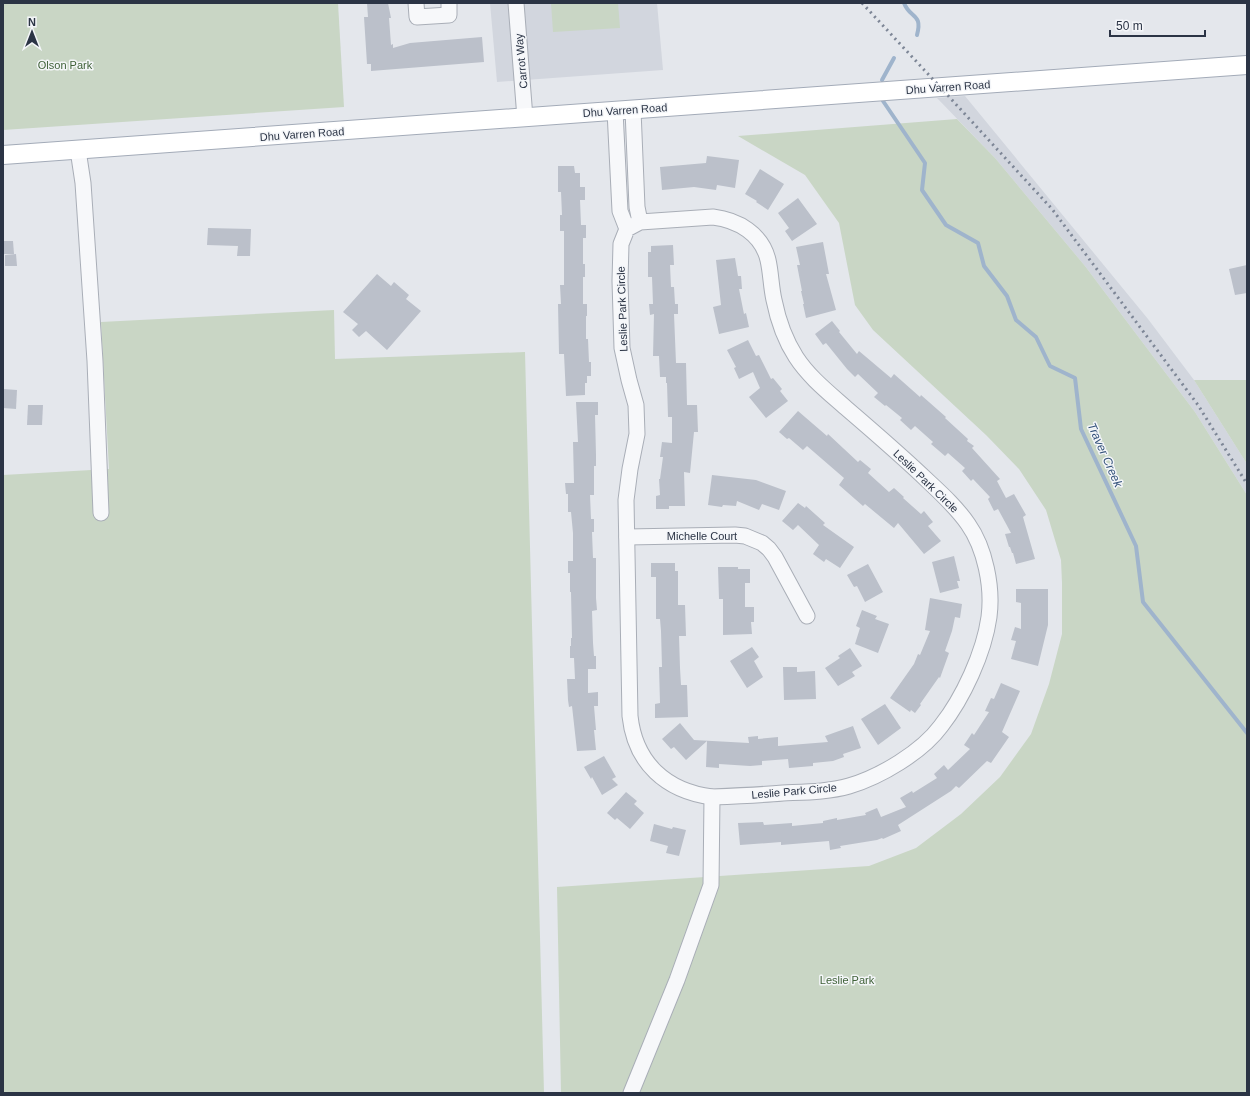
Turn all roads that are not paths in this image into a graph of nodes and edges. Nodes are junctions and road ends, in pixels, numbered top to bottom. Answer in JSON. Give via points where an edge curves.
{"nodes":[{"id":1,"x":416,"y":3,"type":"edge"},
{"id":2,"x":449,"y":3,"type":"edge"},
{"id":3,"x":516,"y":3,"type":"edge"},
{"id":4,"x":1247,"y":65,"type":"edge"},
{"id":5,"x":633,"y":110,"type":"junction"},
{"id":6,"x":615,"y":111,"type":"junction"},
{"id":7,"x":525,"y":118,"type":"junction"},
{"id":8,"x":78,"y":150,"type":"junction"},
{"id":9,"x":3,"y":155,"type":"edge"},
{"id":10,"x":618,"y":180,"type":"junction"},
{"id":11,"x":636,"y":180,"type":"junction"},
{"id":12,"x":640,"y":222,"type":"junction"},
{"id":13,"x":627,"y":230,"type":"junction"},
{"id":14,"x":101,"y":513,"type":"dead end"},
{"id":15,"x":627,"y":537,"type":"junction"},
{"id":16,"x":807,"y":616,"type":"dead end"},
{"id":17,"x":712,"y":797,"type":"junction"},
{"id":18,"x":631,"y":1093,"type":"edge"}],
"edges":[{"from":1,"to":2,"type":"street","via":[[417,17],[449,15]]},
{"from":3,"to":7,"type":"street","name":"Carrot Way"},
{"from":4,"to":5,"type":"main road","name":"Dhu Varren Road"},
{"from":5,"to":6,"type":"main road","name":"Dhu Varren Road"},
{"from":5,"to":11,"type":"street"},
{"from":6,"to":7,"type":"main road","name":"Dhu Varren Road"},
{"from":6,"to":10,"type":"street"},
{"from":7,"to":8,"type":"main road","name":"Dhu Varren Road"},
{"from":8,"to":9,"type":"main road","name":"Dhu Varren Road"},
{"from":8,"to":14,"type":"street","via":[[83,182],[95,361]]},
{"from":10,"to":11,"type":"street"},
{"from":10,"to":13,"type":"street","via":[[620,211]]},
{"from":11,"to":12,"type":"street"},
{"from":12,"to":13,"type":"street","name":"Leslie Park Circle"},
{"from":12,"to":17,"type":"street","name":"Leslie Park Circle","via":[[723,218],[739,224],[755,237],[767,256],[780,325],[791,350],[824,390],[914,467],[962,515],[977,539],[985,562],[988,583],[990,607],[980,652],[964,691],[941,727],[921,747],[882,772],[850,786],[805,792]]},
{"from":13,"to":15,"type":"street","name":"Leslie Park Circle","via":[[621,244],[622,348],[636,405],[637,434],[626,500]]},
{"from":15,"to":16,"type":"street","name":"Michelle Court","via":[[735,535],[754,539],[762,543],[775,557]]},
{"from":15,"to":17,"type":"street","name":"Leslie Park Circle","via":[[630,716],[633,736],[655,773],[668,783],[698,795]]},
{"from":17,"to":18,"type":"street","via":[[711,885],[677,980]]}]}
